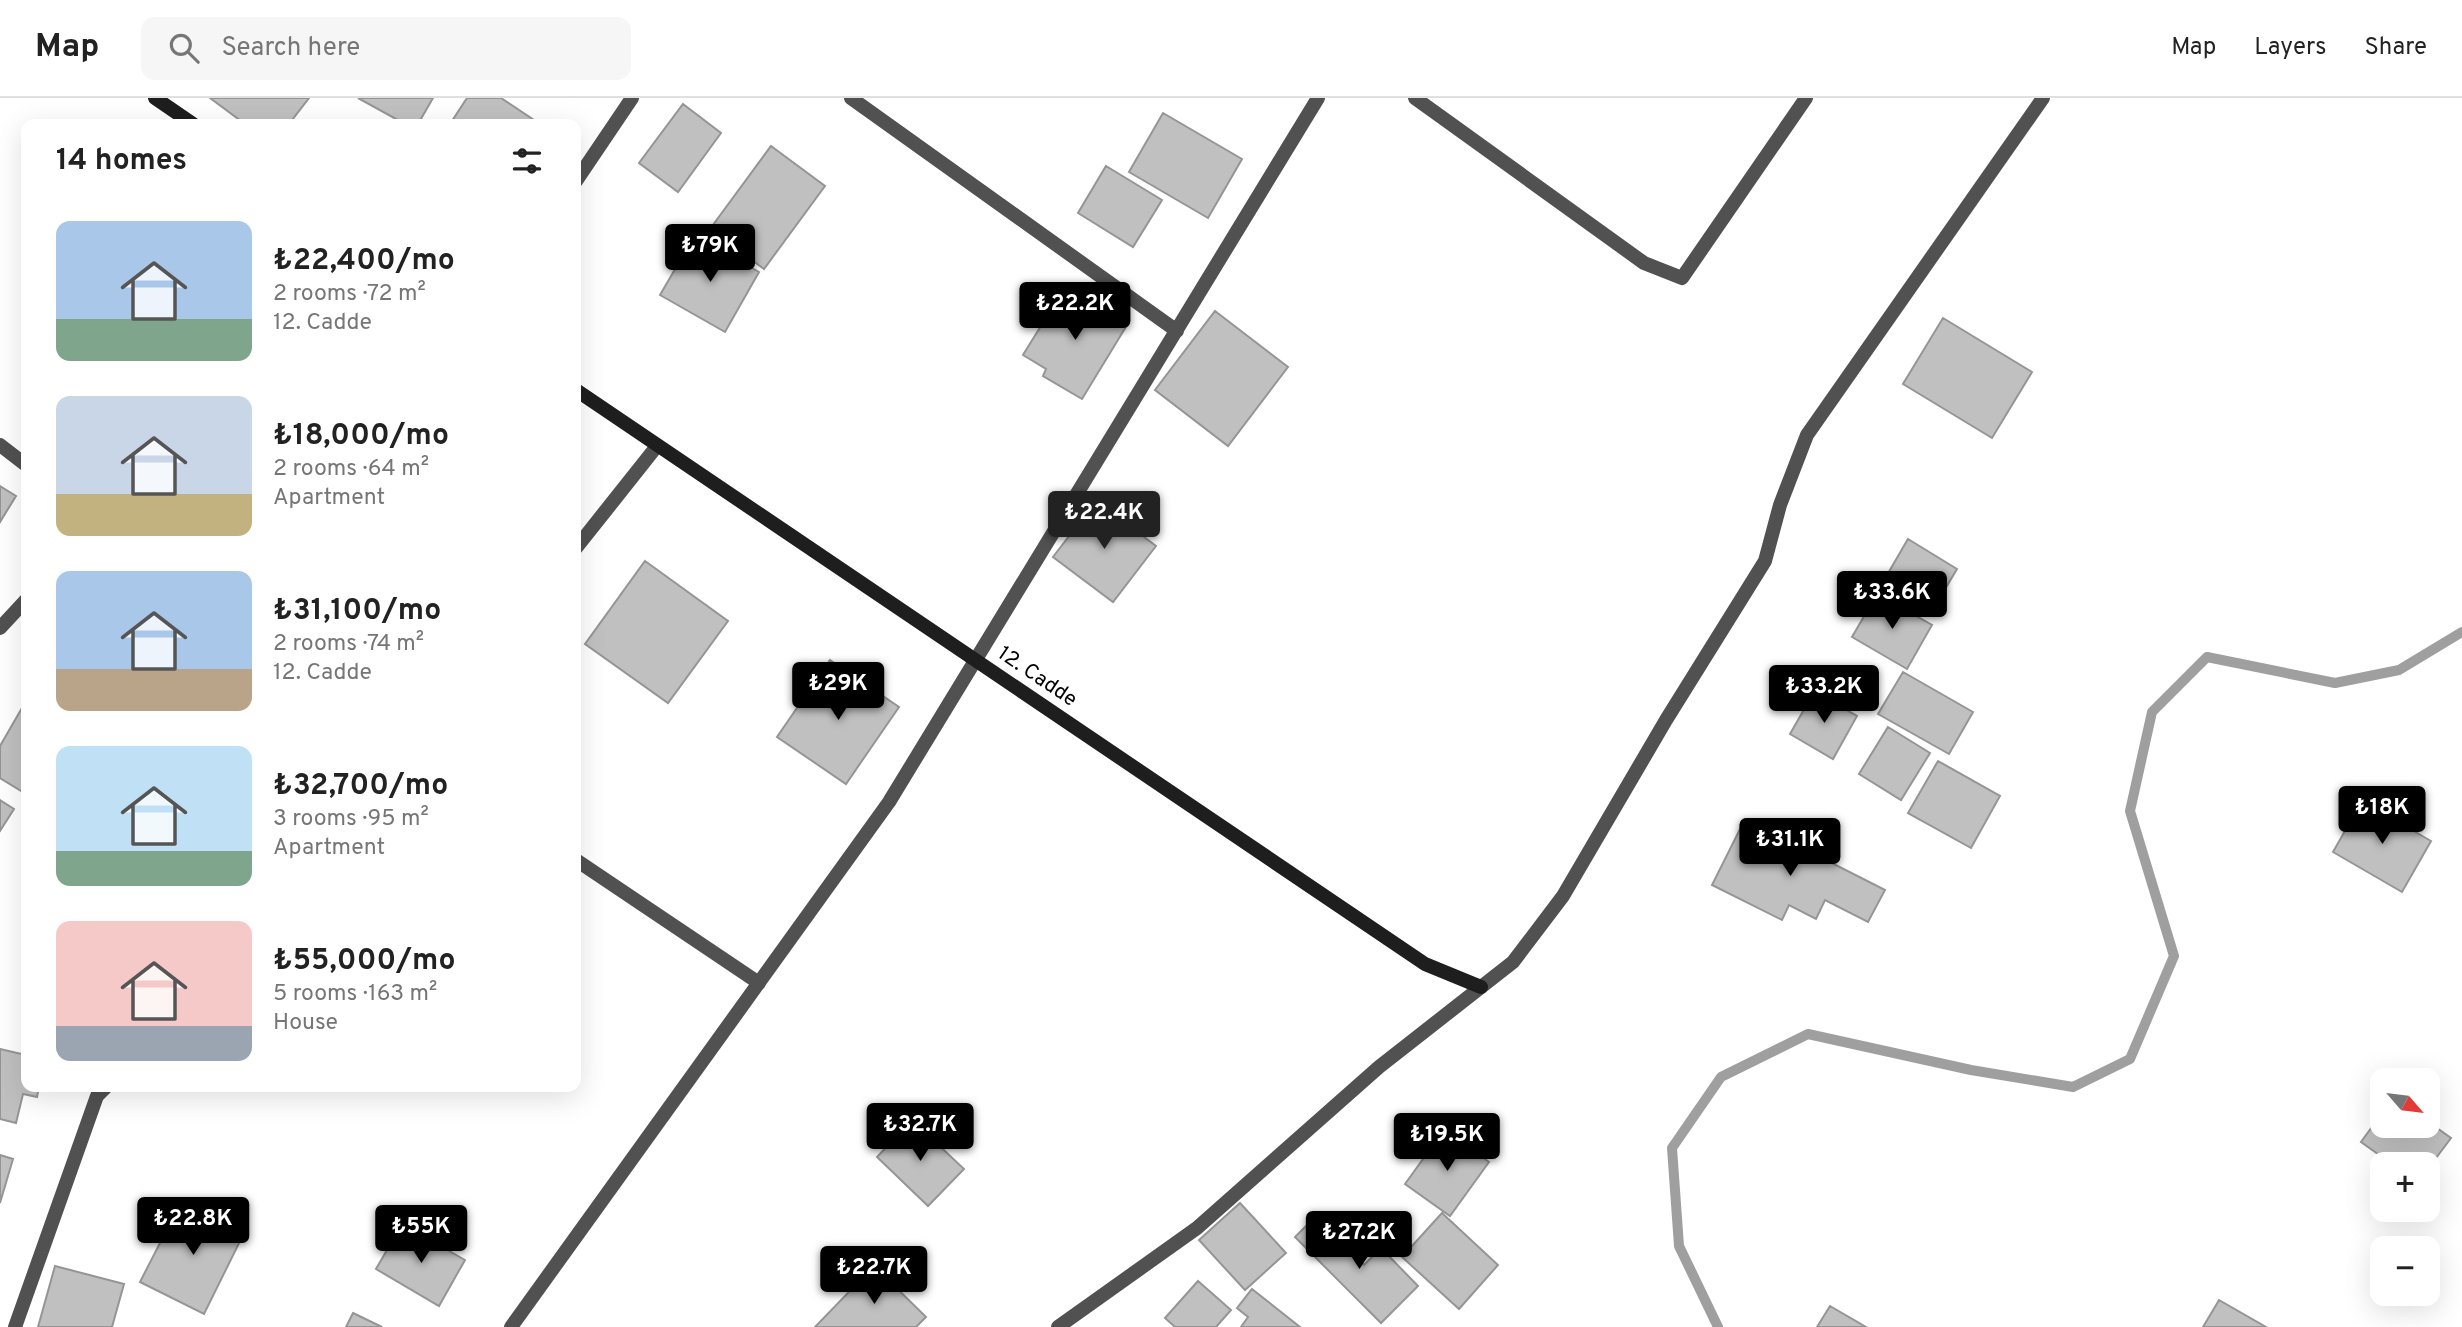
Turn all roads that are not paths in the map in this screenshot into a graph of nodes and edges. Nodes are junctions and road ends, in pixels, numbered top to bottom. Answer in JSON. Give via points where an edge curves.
{"nodes":[{"id":1,"x":155,"y":98,"type":"edge"},
{"id":2,"x":632,"y":98,"type":"edge"},
{"id":3,"x":851,"y":98,"type":"edge"},
{"id":4,"x":1318,"y":98,"type":"edge"},
{"id":5,"x":1415,"y":98,"type":"edge"},
{"id":6,"x":1806,"y":98,"type":"edge"},
{"id":7,"x":2043,"y":98,"type":"edge"},
{"id":8,"x":186,"y":119,"type":"edge"},
{"id":9,"x":581,"y":174,"type":"edge"},
{"id":10,"x":1177,"y":331,"type":"junction"},
{"id":11,"x":581,"y":393,"type":"edge"},
{"id":12,"x":0,"y":445,"type":"edge"},
{"id":13,"x":657,"y":446,"type":"junction"},
{"id":14,"x":21,"y":461,"type":"edge"},
{"id":15,"x":581,"y":542,"type":"edge"},
{"id":16,"x":21,"y":605,"type":"edge"},
{"id":17,"x":0,"y":628,"type":"edge"},
{"id":18,"x":976,"y":661,"type":"junction"},
{"id":19,"x":581,"y":863,"type":"edge"},
{"id":20,"x":759,"y":983,"type":"junction"},
{"id":21,"x":1481,"y":987,"type":"junction"},
{"id":22,"x":101,"y":1092,"type":"edge"},
{"id":23,"x":15,"y":1327,"type":"edge"},
{"id":24,"x":511,"y":1327,"type":"edge"},
{"id":25,"x":1058,"y":1327,"type":"edge"}],
"edges":[{"from":1,"to":8,"type":"street"},
{"from":2,"to":9,"type":"street"},
{"from":3,"to":10,"type":"street"},
{"from":4,"to":10,"type":"street"},
{"from":5,"to":6,"type":"street","via":[[1644,263],[1682,278]]},
{"from":7,"to":21,"type":"street","via":[[1807,435],[1765,561],[1563,896],[1513,962]]},
{"from":10,"to":18,"type":"street"},
{"from":11,"to":13,"type":"street","name":"12. Cadde"},
{"from":12,"to":14,"type":"street"},
{"from":13,"to":15,"type":"street"},
{"from":13,"to":18,"type":"street","name":"12. Cadde"},
{"from":16,"to":17,"type":"street"},
{"from":18,"to":20,"type":"street","via":[[888,802]]},
{"from":18,"to":21,"type":"street","name":"12. Cadde","via":[[1425,964]]},
{"from":19,"to":20,"type":"street"},
{"from":20,"to":24,"type":"street"},
{"from":21,"to":25,"type":"street","via":[[1379,1067],[1197,1228]]},
{"from":22,"to":23,"type":"street"}]}
